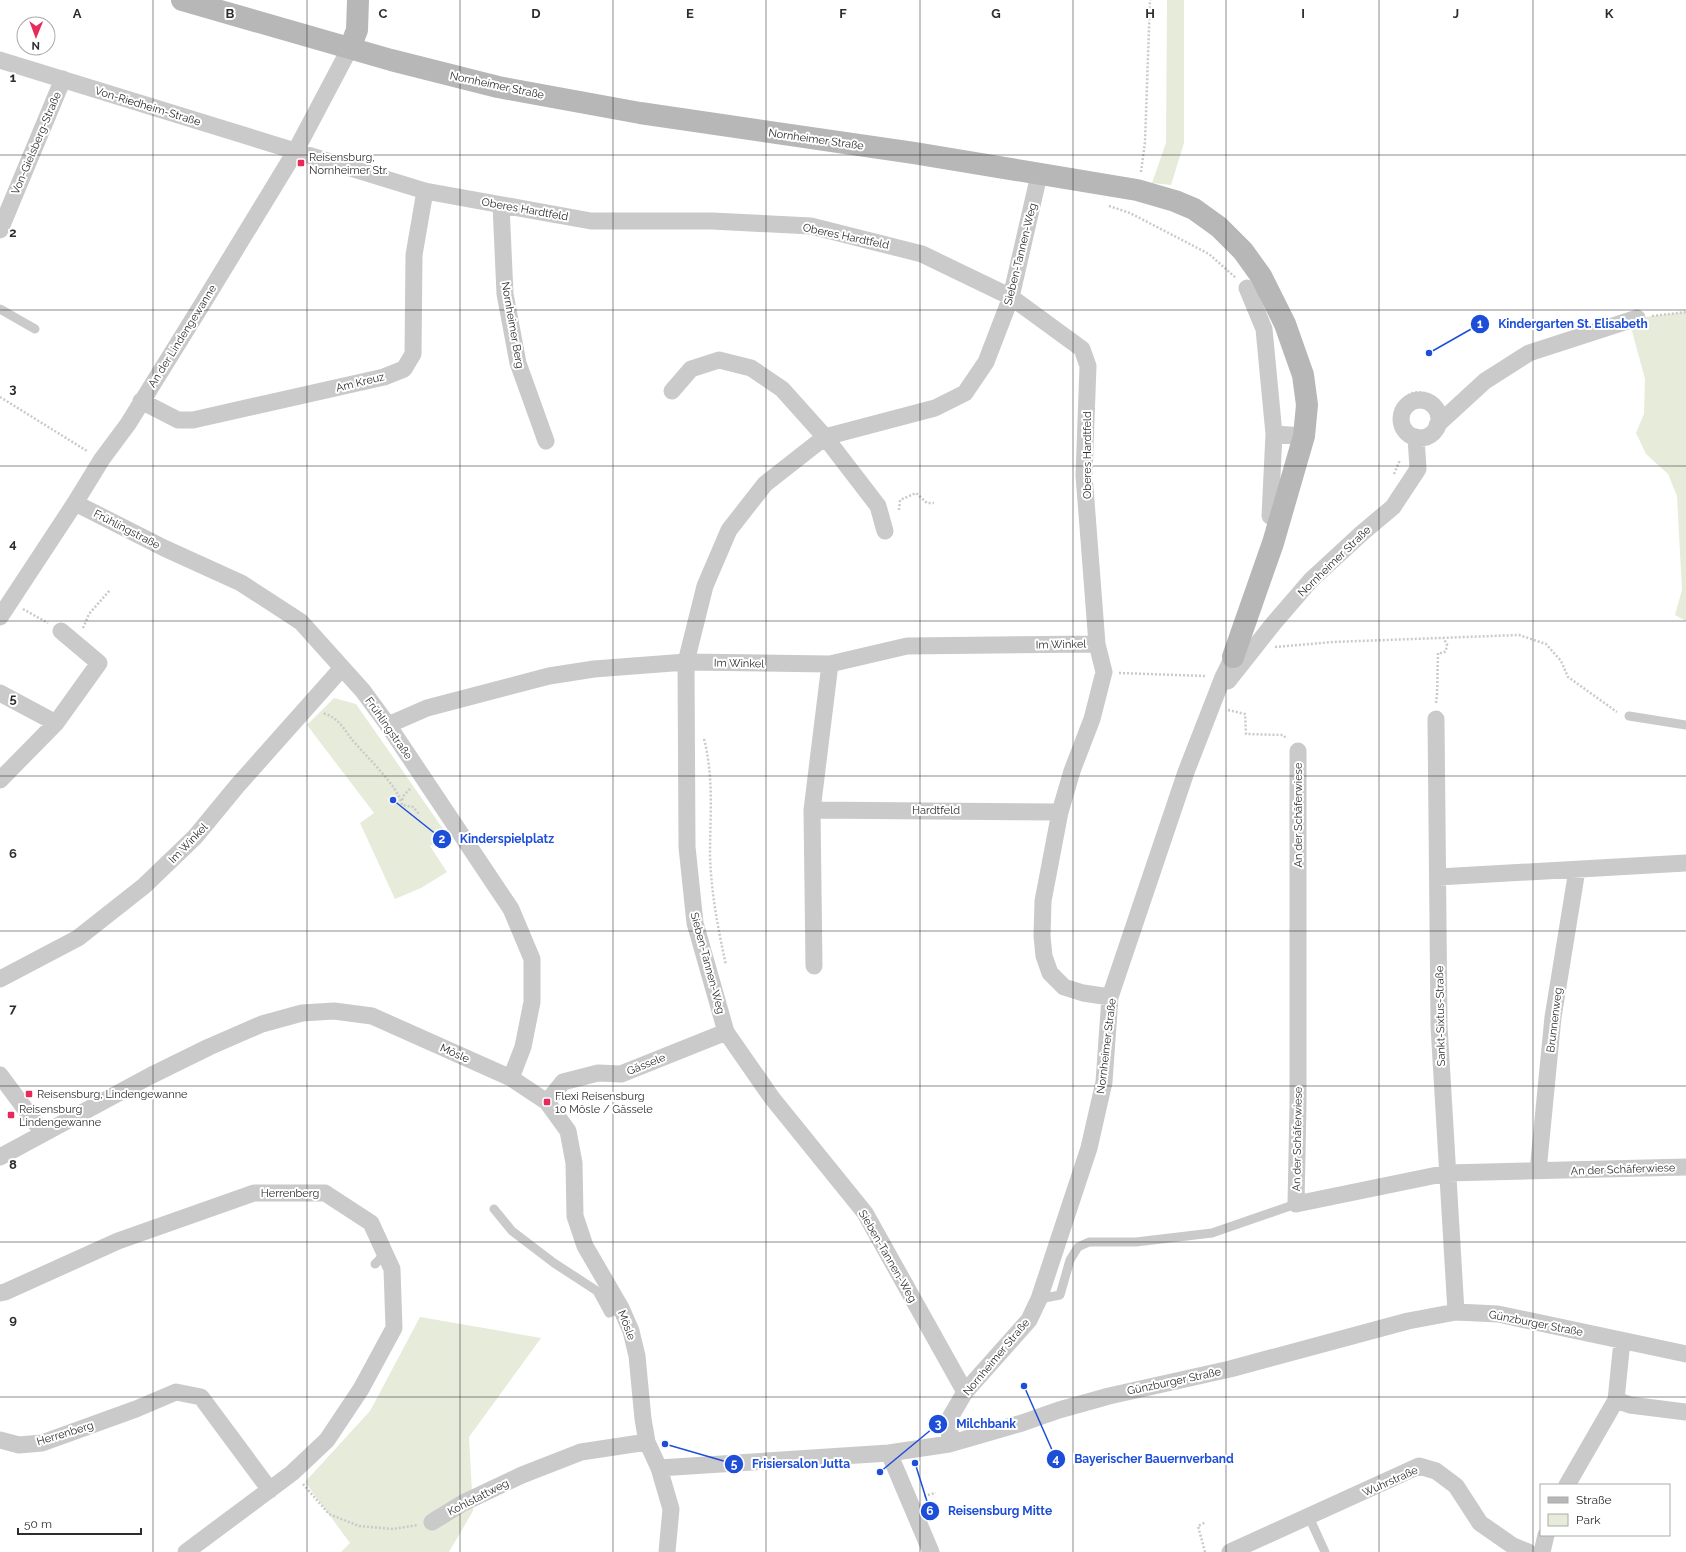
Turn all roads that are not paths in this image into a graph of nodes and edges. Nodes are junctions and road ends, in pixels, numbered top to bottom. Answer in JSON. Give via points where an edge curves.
{"nodes":[{"id":1,"x":182,"y":0,"type":"edge"},
{"id":2,"x":358,"y":0,"type":"edge"},
{"id":3,"x":350,"y":48,"type":"junction"},
{"id":4,"x":0,"y":60,"type":"edge"},
{"id":5,"x":63,"y":79,"type":"junction"},
{"id":6,"x":295,"y":152,"type":"junction"},
{"id":7,"x":1039,"y":175,"type":"junction"},
{"id":8,"x":424,"y":191,"type":"junction"},
{"id":9,"x":501,"y":205,"type":"junction"},
{"id":10,"x":0,"y":230,"type":"edge"},
{"id":11,"x":1247,"y":288,"type":"road end"},
{"id":12,"x":1011,"y":297,"type":"junction"},
{"id":13,"x":0,"y":309,"type":"edge"},
{"id":14,"x":1637,"y":318,"type":"road end"},
{"id":15,"x":35,"y":329,"type":"dead end"},
{"id":16,"x":672,"y":391,"type":"dead end"},
{"id":17,"x":141,"y":401,"type":"junction"},
{"id":18,"x":1437,"y":425,"type":"junction"},
{"id":19,"x":1274,"y":434,"type":"junction"},
{"id":20,"x":1304,"y":436,"type":"junction"},
{"id":21,"x":825,"y":437,"type":"junction"},
{"id":22,"x":1416,"y":437,"type":"junction"},
{"id":23,"x":546,"y":441,"type":"dead end"},
{"id":24,"x":75,"y":503,"type":"junction"},
{"id":25,"x":1270,"y":516,"type":"dead end"},
{"id":26,"x":885,"y":531,"type":"dead end"},
{"id":27,"x":0,"y":617,"type":"edge"},
{"id":28,"x":62,"y":631,"type":"road end"},
{"id":29,"x":1097,"y":644,"type":"junction"},
{"id":30,"x":1232,"y":657,"type":"joint"},
{"id":31,"x":686,"y":662,"type":"junction"},
{"id":32,"x":830,"y":664,"type":"junction"},
{"id":33,"x":342,"y":668,"type":"junction"},
{"id":34,"x":0,"y":693,"type":"edge"},
{"id":35,"x":1215,"y":697,"type":"junction"},
{"id":36,"x":1436,"y":712,"type":"road end"},
{"id":37,"x":1629,"y":716,"type":"road end"},
{"id":38,"x":56,"y":723,"type":"junction"},
{"id":39,"x":1686,"y":724,"type":"edge"},
{"id":40,"x":388,"y":725,"type":"junction"},
{"id":41,"x":1298,"y":751,"type":"road end"},
{"id":42,"x":0,"y":780,"type":"edge"},
{"id":43,"x":812,"y":810,"type":"junction"},
{"id":44,"x":1060,"y":812,"type":"junction"},
{"id":45,"x":1686,"y":863,"type":"edge"},
{"id":46,"x":1577,"y":870,"type":"junction"},
{"id":47,"x":1438,"y":877,"type":"junction"},
{"id":48,"x":814,"y":966,"type":"dead end"},
{"id":49,"x":0,"y":979,"type":"edge"},
{"id":50,"x":1110,"y":997,"type":"junction"},
{"id":51,"x":726,"y":1032,"type":"junction"},
{"id":52,"x":0,"y":1075,"type":"edge"},
{"id":53,"x":511,"y":1078,"type":"junction"},
{"id":54,"x":547,"y":1102,"type":"junction"},
{"id":55,"x":43,"y":1133,"type":"junction"},
{"id":56,"x":0,"y":1157,"type":"edge"},
{"id":57,"x":1686,"y":1167,"type":"edge"},
{"id":58,"x":1538,"y":1171,"type":"junction"},
{"id":59,"x":1447,"y":1173,"type":"junction"},
{"id":60,"x":1296,"y":1204,"type":"junction"},
{"id":61,"x":494,"y":1209,"type":"dead end"},
{"id":62,"x":0,"y":1293,"type":"edge"},
{"id":63,"x":1039,"y":1299,"type":"junction"},
{"id":64,"x":621,"y":1308,"type":"junction"},
{"id":65,"x":1456,"y":1312,"type":"junction"},
{"id":66,"x":1622,"y":1341,"type":"junction"},
{"id":67,"x":1686,"y":1354,"type":"edge"},
{"id":68,"x":965,"y":1392,"type":"junction"},
{"id":69,"x":1616,"y":1400,"type":"junction"},
{"id":70,"x":1686,"y":1412,"type":"edge"},
{"id":71,"x":0,"y":1440,"type":"edge"},
{"id":72,"x":647,"y":1442,"type":"junction"},
{"id":73,"x":949,"y":1444,"type":"junction"},
{"id":74,"x":889,"y":1453,"type":"junction"},
{"id":75,"x":658,"y":1468,"type":"junction"},
{"id":76,"x":1568,"y":1484,"type":"edge"},
{"id":77,"x":270,"y":1490,"type":"junction"},
{"id":78,"x":1310,"y":1517,"type":"junction"},
{"id":79,"x":432,"y":1522,"type":"road end"},
{"id":80,"x":1546,"y":1536,"type":"edge"},
{"id":81,"x":186,"y":1552,"type":"edge"},
{"id":82,"x":667,"y":1552,"type":"edge"},
{"id":83,"x":931,"y":1552,"type":"edge"},
{"id":84,"x":1230,"y":1552,"type":"edge"},
{"id":85,"x":1325,"y":1552,"type":"edge"},
{"id":86,"x":1528,"y":1552,"type":"edge"},
{"id":87,"x":1542,"y":1552,"type":"edge"}],
"edges":[{"from":1,"to":3,"type":"street","name":"Nornheimer Straße"},
{"from":2,"to":3,"type":"street","via":[[357,30]]},
{"from":3,"to":6,"type":"street","name":"An der Lindengewanne"},
{"from":3,"to":7,"type":"street","name":"Nornheimer Straße","via":[[521,91],[640,113],[914,153]]},
{"from":4,"to":5,"type":"street","name":"Von-Riedheim-Straße"},
{"from":5,"to":6,"type":"street","name":"Von-Riedheim-Straße"},
{"from":5,"to":10,"type":"street","name":"Von-Gielsberg-Straße"},
{"from":6,"to":8,"type":"street","name":"Oberes Hardtfeld"},
{"from":6,"to":17,"type":"street","name":"An der Lindengewanne"},
{"from":7,"to":12,"type":"street","name":"Sieben-Tannen-Weg"},
{"from":7,"to":20,"type":"street","name":"Nornheimer Straße","via":[[1138,191],[1175,201],[1194,209],[1219,227],[1238,246],[1261,276],[1285,324],[1303,375],[1308,405]]},
{"from":8,"to":9,"type":"street","name":"Oberes Hardtfeld"},
{"from":8,"to":17,"type":"street","name":"Am Kreuz","via":[[414,255],[413,354],[404,369],[384,377],[193,420],[178,420]]},
{"from":9,"to":12,"type":"street","name":"Oberes Hardtfeld","via":[[591,221],[712,221],[811,226],[922,254]]},
{"from":9,"to":23,"type":"street","name":"Nornheimer Berg","via":[[505,294],[518,363]]},
{"from":11,"to":19,"type":"street","via":[[1264,329]]},
{"from":12,"to":21,"type":"street","name":"Sieben-Tannen-Weg","via":[[986,362],[965,393],[935,408]]},
{"from":12,"to":29,"type":"street","name":"Oberes Hardtfeld","via":[[1082,349],[1088,366],[1084,475]]},
{"from":13,"to":15,"type":"lane"},
{"from":14,"to":18,"type":"street","via":[[1529,353],[1485,381]]},
{"from":16,"to":21,"type":"street","via":[[691,369],[719,360],[751,368],[782,389]]},
{"from":17,"to":24,"type":"street","name":"An der Lindengewanne"},
{"from":18,"to":22,"type":"street","via":[[1428,436]]},
{"from":18,"to":22,"type":"street","via":[[1438,414],[1432,404],[1420,400],[1409,404],[1402,413],[1402,425],[1410,435]]},
{"from":19,"to":20,"type":"street"},
{"from":19,"to":25,"type":"street"},
{"from":20,"to":30,"type":"street","name":"Nornheimer Straße","via":[[1273,543]]},
{"from":21,"to":26,"type":"street","via":[[878,506]]},
{"from":21,"to":31,"type":"street","name":"Sieben-Tannen-Weg","via":[[765,484],[729,530],[705,586]]},
{"from":22,"to":35,"type":"street","name":"Nornheimer Straße","via":[[1418,469],[1393,507],[1311,580]]},
{"from":24,"to":27,"type":"street","name":"An der Lindengewanne"},
{"from":24,"to":33,"type":"street","name":"Frühlingstraße","via":[[241,583],[301,622]]},
{"from":28,"to":38,"type":"street","via":[[99,663]]},
{"from":29,"to":32,"type":"street","name":"Im Winkel","via":[[907,646]]},
{"from":29,"to":44,"type":"street","via":[[1104,672],[1092,719]]},
{"from":30,"to":35,"type":"street","name":"Nornheimer Straße"},
{"from":31,"to":32,"type":"street","name":"Im Winkel"},
{"from":31,"to":40,"type":"street","name":"Im Winkel","via":[[594,669],[549,676],[427,708]]},
{"from":31,"to":51,"type":"street","name":"Sieben-Tannen-Weg","via":[[687,847],[696,923]]},
{"from":32,"to":43,"type":"street"},
{"from":33,"to":40,"type":"street","name":"Frühlingstraße"},
{"from":33,"to":49,"type":"street","name":"Im Winkel","via":[[195,837],[144,886],[78,938]]},
{"from":34,"to":38,"type":"street"},
{"from":35,"to":50,"type":"street","name":"Nornheimer Straße","via":[[1186,772]]},
{"from":36,"to":47,"type":"street","name":"Sankt-Sixtus-Straße"},
{"from":37,"to":39,"type":"lane"},
{"from":38,"to":42,"type":"street"},
{"from":40,"to":53,"type":"street","name":"Frühlingstraße","via":[[511,909],[532,959],[532,1002],[523,1047]]},
{"from":41,"to":60,"type":"street","name":"An der Schäferwiese"},
{"from":43,"to":44,"type":"street","name":"Hardtfeld"},
{"from":43,"to":48,"type":"street"},
{"from":44,"to":50,"type":"street","via":[[1043,901],[1044,956],[1050,973],[1064,987]]},
{"from":45,"to":46,"type":"street"},
{"from":46,"to":47,"type":"street"},
{"from":46,"to":58,"type":"street","name":"Brunnenweg","via":[[1553,1017]]},
{"from":47,"to":59,"type":"street","name":"Sankt-Sixtus-Straße","via":[[1439,1026]]},
{"from":50,"to":63,"type":"street","name":"Nornheimer Straße","via":[[1104,1082],[1089,1148]]},
{"from":51,"to":54,"type":"street","name":"Gässele","via":[[621,1074],[598,1073],[563,1082]]},
{"from":51,"to":68,"type":"street","name":"Sieben-Tannen-Weg","via":[[772,1098],[866,1213]]},
{"from":52,"to":55,"type":"street"},
{"from":53,"to":54,"type":"street","name":"Mösle"},
{"from":53,"to":55,"type":"street","name":"Mösle","via":[[372,1016],[334,1011],[302,1013],[262,1024],[209,1047]]},
{"from":54,"to":64,"type":"street","name":"Mösle","via":[[568,1131],[574,1163],[575,1216],[585,1246]]},
{"from":55,"to":56,"type":"street","name":"Mösle"},
{"from":57,"to":58,"type":"street","name":"An der Schäferwiese"},
{"from":58,"to":59,"type":"street","name":"An der Schäferwiese"},
{"from":59,"to":60,"type":"street","name":"An der Schäferwiese"},
{"from":59,"to":65,"type":"street","name":"Sankt-Sixtus-Straße"},
{"from":60,"to":63,"type":"lane","via":[[1212,1233],[1136,1242],[1089,1242],[1078,1247],[1070,1260],[1060,1295]]},
{"from":61,"to":64,"type":"lane","via":[[512,1231],[597,1291],[609,1313]]},
{"from":62,"to":77,"type":"street","name":"Herrenberg","via":[[118,1240],[254,1193],[325,1193],[371,1223],[380,1259],[392,1269],[394,1328],[361,1389],[327,1440]]},
{"from":63,"to":68,"type":"street","name":"Nornheimer Straße","via":[[1029,1320]]},
{"from":64,"to":72,"type":"street","name":"Mösle","via":[[631,1331],[637,1356]]},
{"from":65,"to":66,"type":"street","name":"Günzburger Straße","via":[[1498,1314]]},
{"from":65,"to":73,"type":"street","name":"Günzburger Straße","via":[[1408,1321],[1230,1369],[1102,1397]]},
{"from":66,"to":67,"type":"street","name":"Günzburger Straße"},
{"from":66,"to":69,"type":"street"},
{"from":68,"to":73,"type":"street","name":"Nornheimer Straße","via":[[951,1416]]},
{"from":69,"to":70,"type":"street","via":[[1630,1405]]},
{"from":69,"to":76,"type":"street"},
{"from":71,"to":77,"type":"street","name":"Herrenberg","via":[[19,1445],[42,1443],[136,1410],[176,1392],[201,1397]]},
{"from":72,"to":75,"type":"street","name":"Mösle"},
{"from":72,"to":79,"type":"street","name":"Kohlstattweg","via":[[581,1452],[463,1503]]},
{"from":73,"to":74,"type":"street","name":"Günzburger Straße"},
{"from":74,"to":75,"type":"street","name":"Günzburger Straße"},
{"from":74,"to":83,"type":"street"},
{"from":75,"to":82,"type":"street","name":"Mösle","via":[[670,1509]]},
{"from":77,"to":81,"type":"street","name":"Herrenberg"},
{"from":78,"to":84,"type":"street","name":"Wuhrstraße"},
{"from":78,"to":85,"type":"lane"},
{"from":78,"to":86,"type":"street","name":"Wuhrstraße","via":[[1419,1466],[1436,1471],[1451,1482],[1480,1523],[1513,1546]]},
{"from":80,"to":87,"type":"street"}]}
